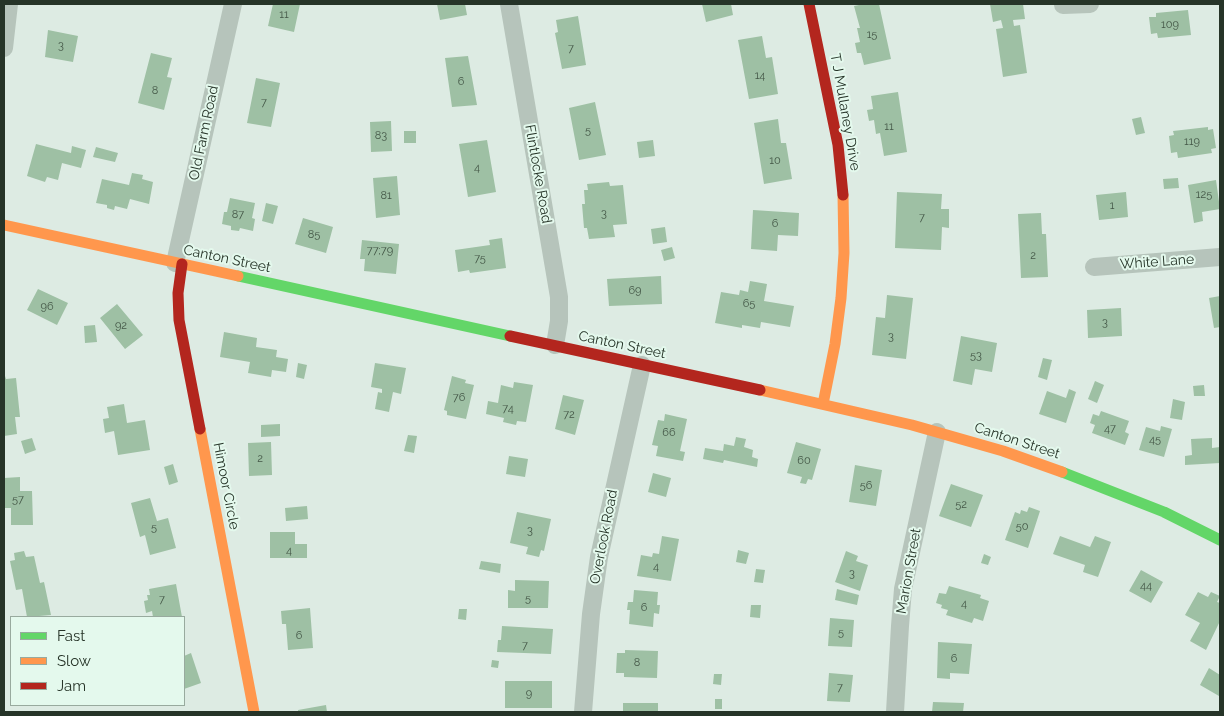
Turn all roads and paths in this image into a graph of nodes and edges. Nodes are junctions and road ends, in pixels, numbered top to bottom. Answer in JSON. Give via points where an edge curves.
{"nodes":[{"id":1,"x":9,"y":4,"type":"edge"},
{"id":2,"x":233,"y":4,"type":"edge"},
{"id":3,"x":509,"y":4,"type":"edge"},
{"id":4,"x":808,"y":4,"type":"edge"},
{"id":5,"x":1090,"y":4,"type":"edge"},
{"id":6,"x":1063,"y":5,"type":"edge"},
{"id":7,"x":4,"y":48,"type":"edge"},
{"id":8,"x":4,"y":225,"type":"edge"},
{"id":9,"x":1220,"y":257,"type":"edge"},
{"id":10,"x":179,"y":264,"type":"junction"},
{"id":11,"x":1094,"y":267,"type":"dead end"},
{"id":12,"x":555,"y":345,"type":"junction"},
{"id":13,"x":642,"y":365,"type":"junction"},
{"id":14,"x":823,"y":404,"type":"junction"},
{"id":15,"x":937,"y":432,"type":"junction"},
{"id":16,"x":1220,"y":540,"type":"edge"},
{"id":17,"x":254,"y":712,"type":"edge"},
{"id":18,"x":583,"y":712,"type":"edge"},
{"id":19,"x":895,"y":712,"type":"edge"}],
"edges":[{"from":1,"to":7,"type":"street"},
{"from":2,"to":10,"type":"street","name":"Old Farm Road"},
{"from":3,"to":12,"type":"street","name":"Flintlocke Road","via":[[559,297]]},
{"from":4,"to":14,"type":"street","name":"T J Mullaney Drive","via":[[838,145],[844,209],[841,298]]},
{"from":5,"to":6,"type":"street"},
{"from":8,"to":10,"type":"street","name":"Canton Street"},
{"from":9,"to":11,"type":"street","name":"White Lane"},
{"from":10,"to":12,"type":"street","name":"Canton Street"},
{"from":10,"to":17,"type":"street","name":"Himoor Circle","via":[[179,320]]},
{"from":12,"to":13,"type":"street","name":"Canton Street"},
{"from":13,"to":14,"type":"street","name":"Canton Street"},
{"from":13,"to":18,"type":"street","name":"Overlook Road","via":[[599,557]]},
{"from":14,"to":15,"type":"street","name":"Canton Street"},
{"from":15,"to":16,"type":"street","name":"Canton Street","via":[[1096,484]]},
{"from":15,"to":19,"type":"street","name":"Marion Street","via":[[903,589]]}]}
